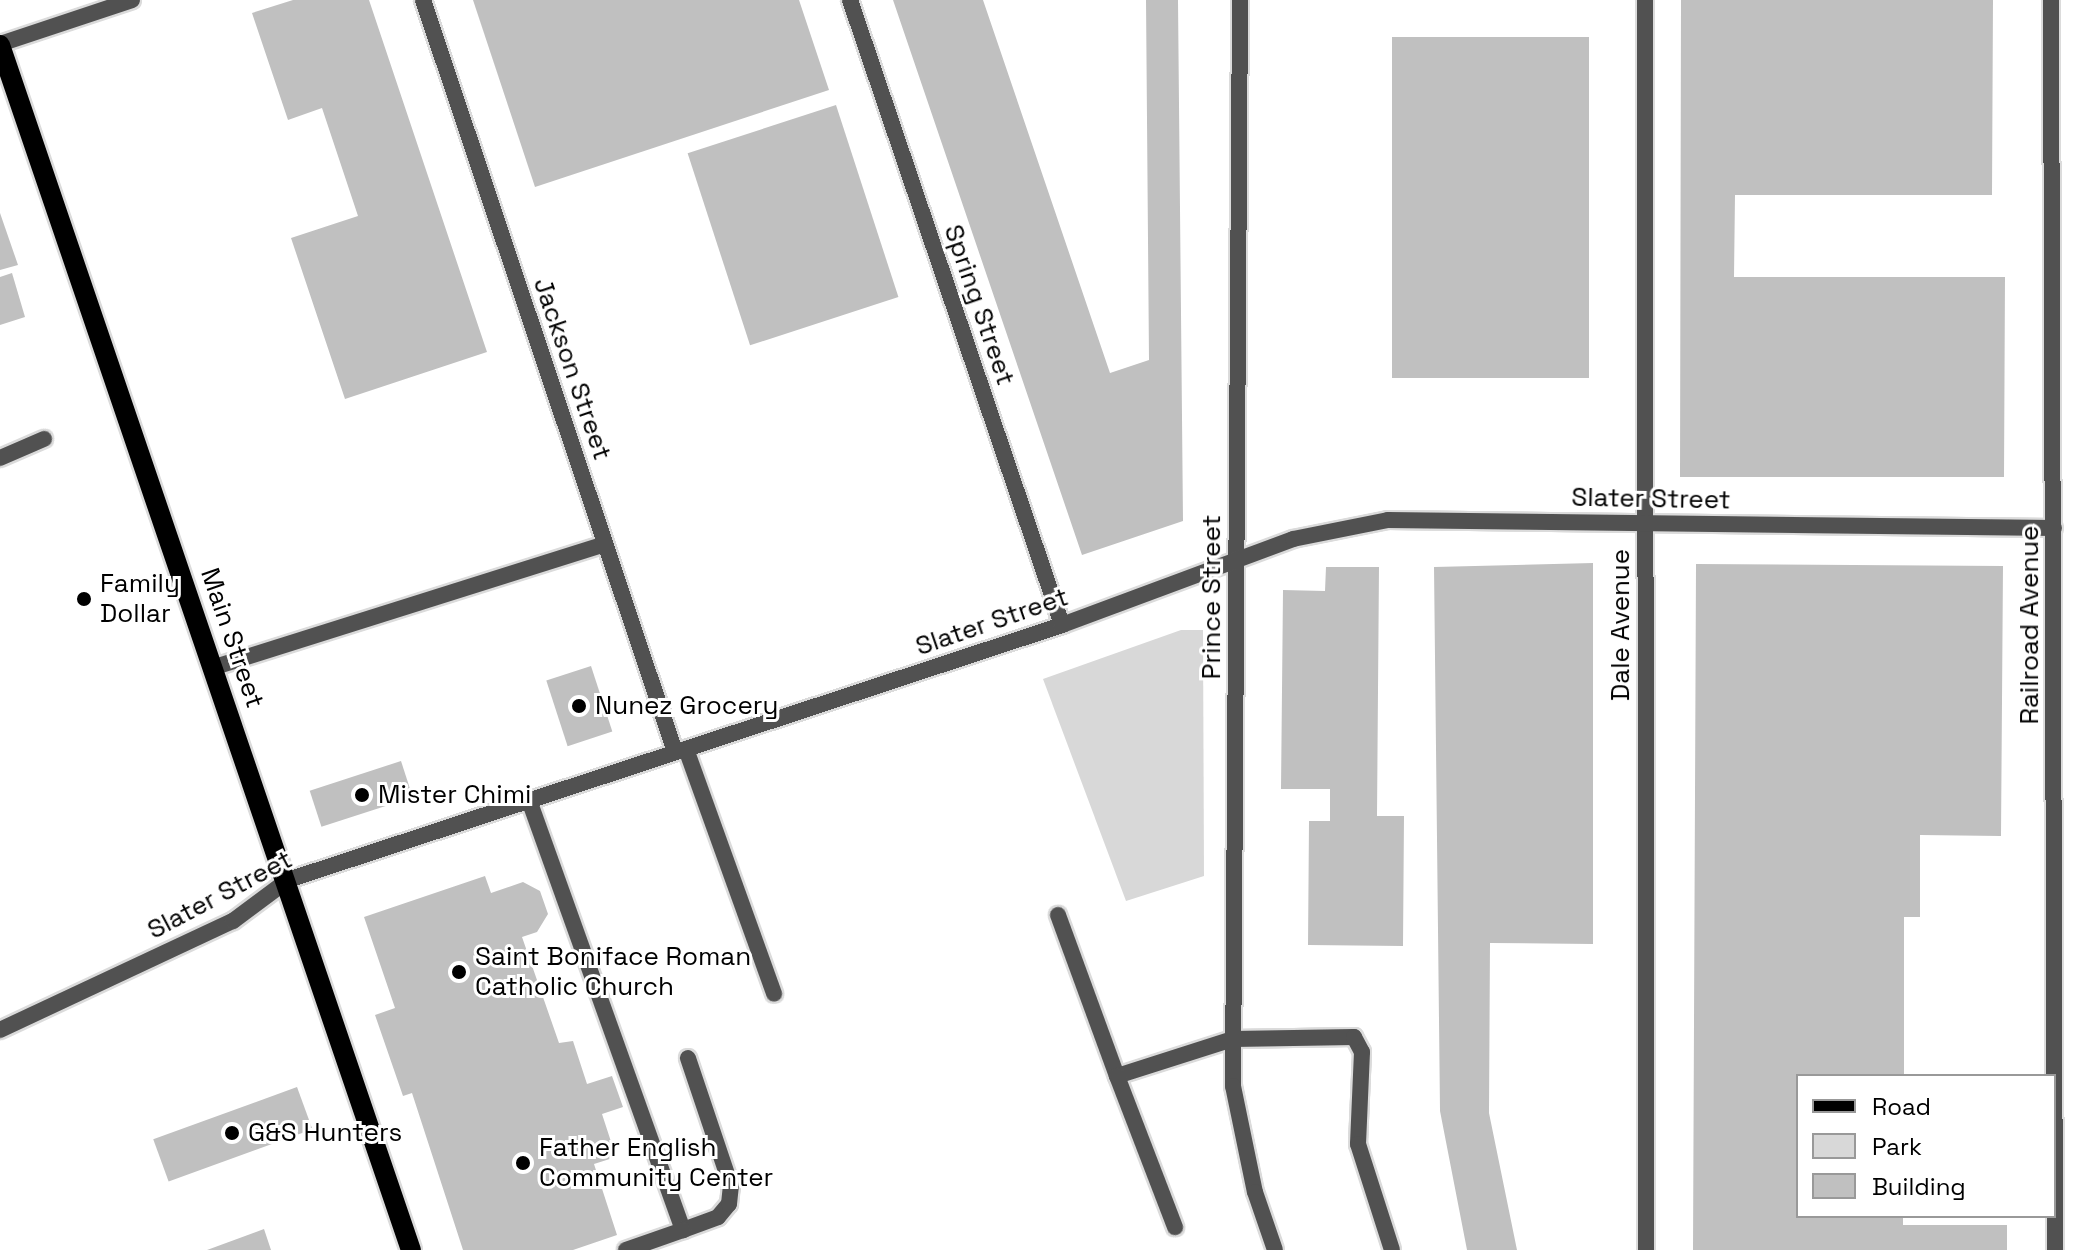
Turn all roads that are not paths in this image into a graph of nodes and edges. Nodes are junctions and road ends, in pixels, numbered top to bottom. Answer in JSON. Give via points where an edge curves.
{"nodes":[{"id":1,"x":132,"y":0,"type":"edge"},
{"id":2,"x":423,"y":0,"type":"edge"},
{"id":3,"x":850,"y":0,"type":"edge"},
{"id":4,"x":1240,"y":0,"type":"edge"},
{"id":5,"x":1645,"y":0,"type":"edge"},
{"id":6,"x":2051,"y":0,"type":"edge"},
{"id":7,"x":0,"y":45,"type":"edge"},
{"id":8,"x":44,"y":439,"type":"dead end"},
{"id":9,"x":0,"y":458,"type":"edge"},
{"id":10,"x":1645,"y":523,"type":"junction"},
{"id":11,"x":2054,"y":528,"type":"junction"},
{"id":12,"x":605,"y":544,"type":"junction"},
{"id":13,"x":1236,"y":560,"type":"junction"},
{"id":14,"x":1062,"y":625,"type":"junction"},
{"id":15,"x":215,"y":667,"type":"junction"},
{"id":16,"x":681,"y":751,"type":"junction"},
{"id":17,"x":529,"y":800,"type":"junction"},
{"id":18,"x":288,"y":880,"type":"junction"},
{"id":19,"x":1058,"y":915,"type":"dead end"},
{"id":20,"x":774,"y":994,"type":"dead end"},
{"id":21,"x":0,"y":1030,"type":"edge"},
{"id":22,"x":1233,"y":1039,"type":"junction"},
{"id":23,"x":688,"y":1058,"type":"dead end"},
{"id":24,"x":2055,"y":1074,"type":"edge"},
{"id":25,"x":1117,"y":1076,"type":"junction"},
{"id":26,"x":2055,"y":1218,"type":"edge"},
{"id":27,"x":1175,"y":1227,"type":"dead end"},
{"id":28,"x":683,"y":1230,"type":"junction"},
{"id":29,"x":411,"y":1250,"type":"edge"},
{"id":30,"x":626,"y":1250,"type":"edge"},
{"id":31,"x":1275,"y":1250,"type":"edge"},
{"id":32,"x":1392,"y":1250,"type":"edge"},
{"id":33,"x":1646,"y":1250,"type":"edge"},
{"id":34,"x":2055,"y":1250,"type":"edge"}],
"edges":[{"from":1,"to":7,"type":"street"},
{"from":2,"to":12,"type":"street","name":"Jackson Street"},
{"from":3,"to":14,"type":"street","name":"Spring Street"},
{"from":4,"to":13,"type":"street","name":"Prince Street"},
{"from":5,"to":10,"type":"street","name":"Dale Avenue"},
{"from":6,"to":11,"type":"street","name":"Railroad Avenue"},
{"from":7,"to":15,"type":"main road","name":"Main Street"},
{"from":8,"to":9,"type":"street"},
{"from":10,"to":11,"type":"street","name":"Slater Street"},
{"from":10,"to":13,"type":"street","name":"Slater Street","via":[[1388,520],[1293,539]]},
{"from":10,"to":33,"type":"street","name":"Dale Avenue"},
{"from":11,"to":24,"type":"street","name":"Railroad Avenue"},
{"from":12,"to":15,"type":"street"},
{"from":12,"to":16,"type":"street","name":"Jackson Street"},
{"from":13,"to":14,"type":"street","name":"Slater Street"},
{"from":13,"to":22,"type":"street","name":"Prince Street"},
{"from":14,"to":16,"type":"street","name":"Slater Street"},
{"from":15,"to":18,"type":"main road","name":"Main Street"},
{"from":16,"to":17,"type":"street","name":"Slater Street"},
{"from":16,"to":20,"type":"street","name":"Jackson Street"},
{"from":17,"to":18,"type":"street","name":"Slater Street"},
{"from":17,"to":28,"type":"street"},
{"from":18,"to":21,"type":"street","name":"Slater Street","via":[[233,921]]},
{"from":18,"to":29,"type":"main road","name":"Main Street"},
{"from":19,"to":25,"type":"street"},
{"from":22,"to":25,"type":"street"},
{"from":22,"to":31,"type":"street","name":"Prince Street","via":[[1237,1117]]},
{"from":22,"to":32,"type":"street","via":[[1354,1037],[1362,1052],[1358,1144]]},
{"from":23,"to":28,"type":"street","via":[[731,1186],[729,1204],[718,1217]]},
{"from":25,"to":27,"type":"street"},
{"from":26,"to":34,"type":"street","name":"Railroad Avenue"},
{"from":28,"to":30,"type":"street"}]}
